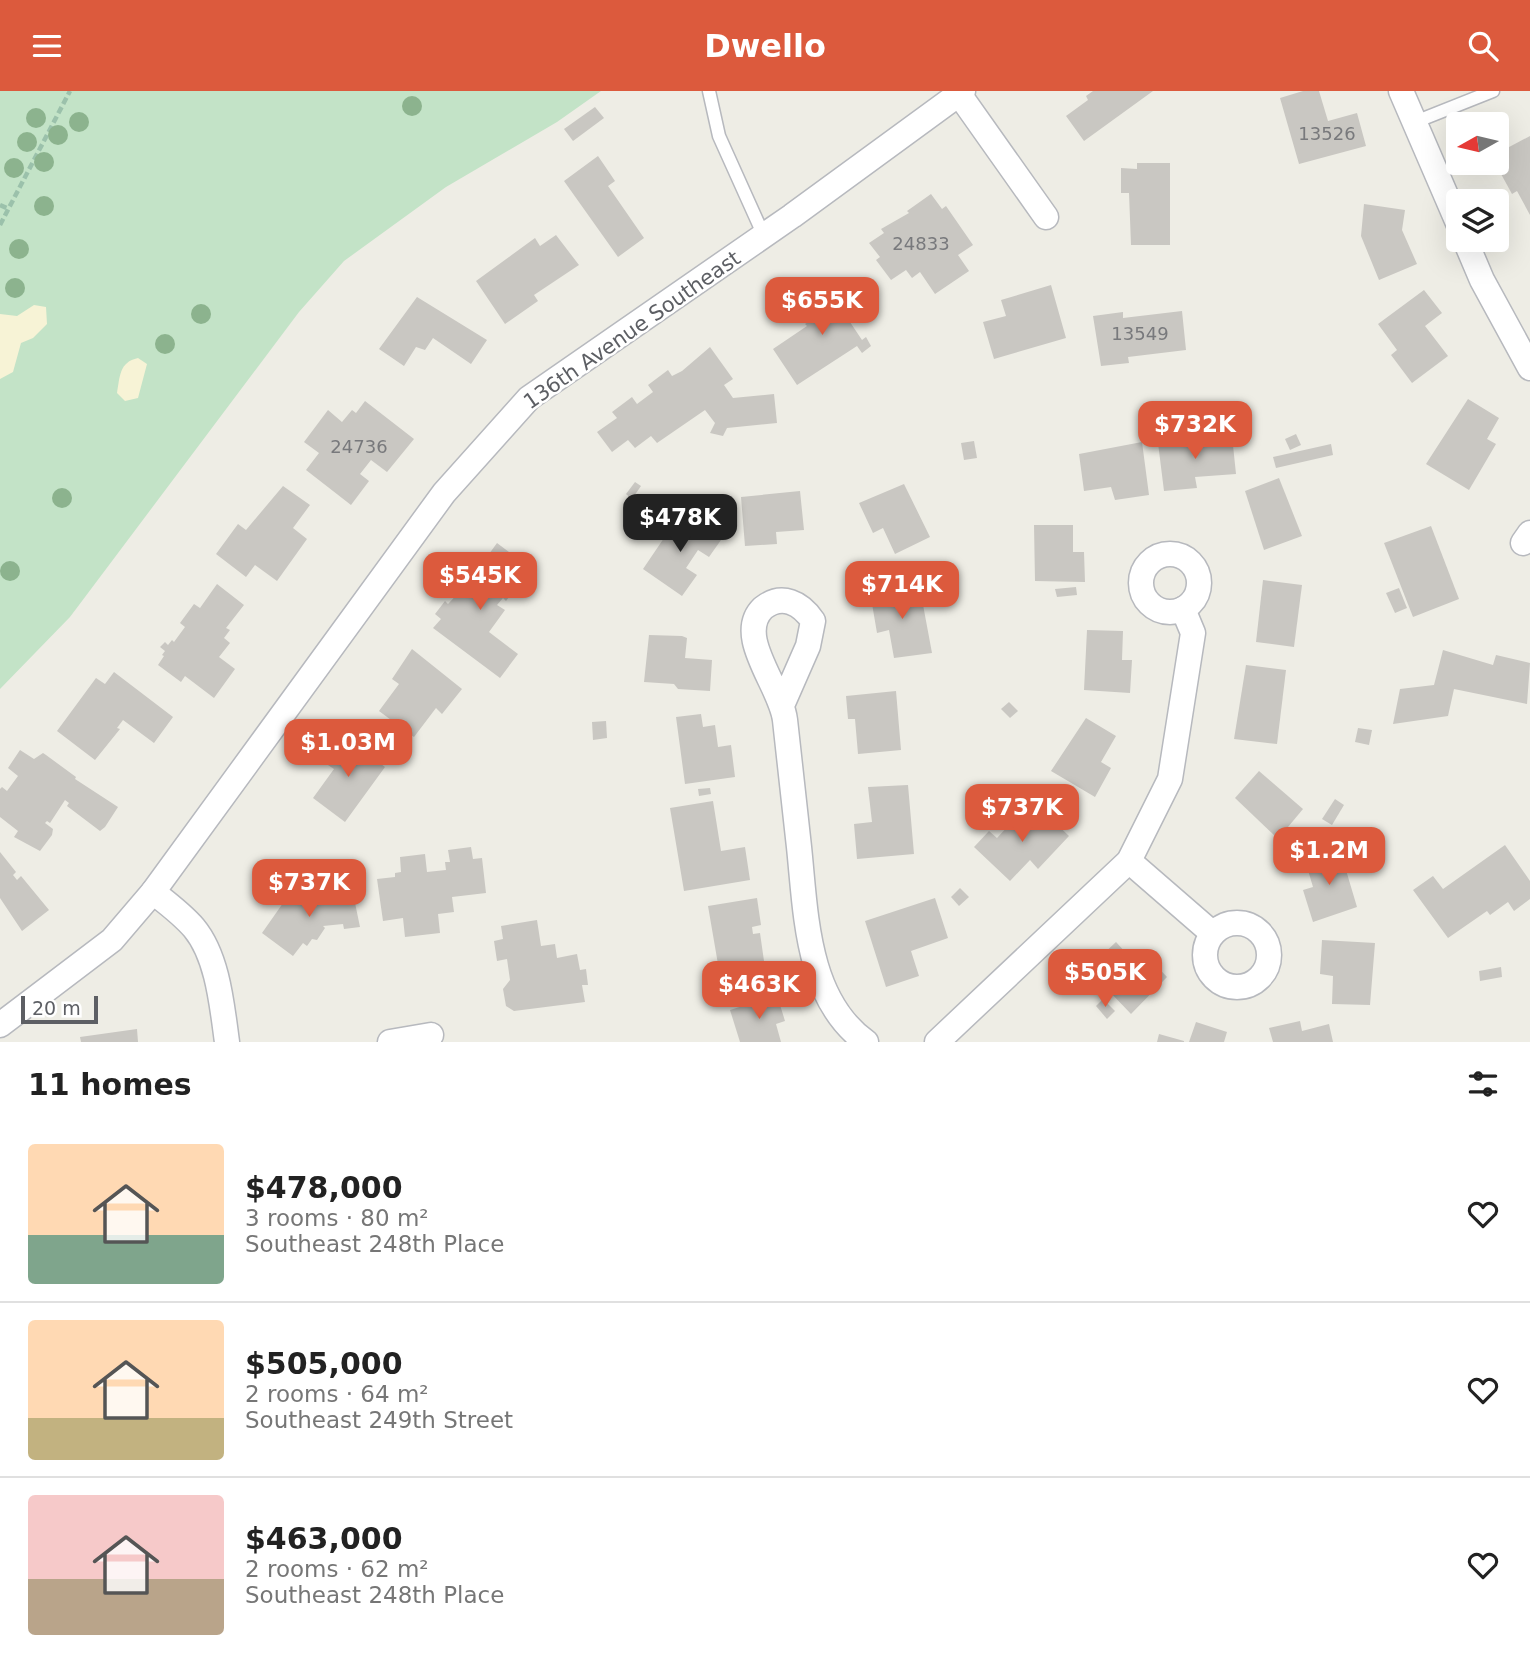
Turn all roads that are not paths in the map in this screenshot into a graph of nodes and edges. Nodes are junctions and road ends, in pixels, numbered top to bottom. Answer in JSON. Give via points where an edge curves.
{"nodes":[{"id":1,"x":709,"y":91,"type":"edge"},
{"id":2,"x":1401,"y":91,"type":"edge"},
{"id":3,"x":1493,"y":91,"type":"edge"},
{"id":4,"x":961,"y":93,"type":"edge"},
{"id":5,"x":1415,"y":122,"type":"junction"},
{"id":6,"x":1446,"y":195,"type":"edge"},
{"id":7,"x":1046,"y":217,"type":"dead end"},
{"id":8,"x":764,"y":236,"type":"junction"},
{"id":9,"x":1470,"y":252,"type":"edge"},
{"id":10,"x":1530,"y":368,"type":"edge"},
{"id":11,"x":1183,"y":609,"type":"dead end"},
{"id":12,"x":783,"y":703,"type":"dead end"},
{"id":13,"x":1129,"y":861,"type":"junction"},
{"id":14,"x":153,"y":892,"type":"junction"},
{"id":15,"x":1212,"y":933,"type":"dead end"},
{"id":16,"x":0,"y":1025,"type":"edge"},
{"id":17,"x":431,"y":1035,"type":"dead end"},
{"id":18,"x":227,"y":1042,"type":"edge"},
{"id":19,"x":390,"y":1042,"type":"edge"},
{"id":20,"x":866,"y":1042,"type":"edge"},
{"id":21,"x":937,"y":1042,"type":"edge"}],
"edges":[{"from":1,"to":8,"type":"lane","via":[[719,136]]},
{"from":2,"to":5,"type":"street"},
{"from":3,"to":5,"type":"lane"},
{"from":4,"to":7,"type":"street"},
{"from":4,"to":8,"type":"street","name":"136th Avenue Southeast"},
{"from":5,"to":6,"type":"street"},
{"from":8,"to":14,"type":"street","name":"136th Avenue Southeast","via":[[530,398],[444,493]]},
{"from":9,"to":10,"type":"street"},
{"from":11,"to":13,"type":"street","via":[[1193,633],[1170,779]]},
{"from":12,"to":20,"type":"street","via":[[808,939],[834,1009]]},
{"from":13,"to":15,"type":"street"},
{"from":13,"to":21,"type":"street"},
{"from":14,"to":16,"type":"street","name":"136th Avenue Southeast","via":[[112,940]]},
{"from":14,"to":18,"type":"street","via":[[185,919],[200,939],[212,966]]},
{"from":17,"to":19,"type":"street"}]}
